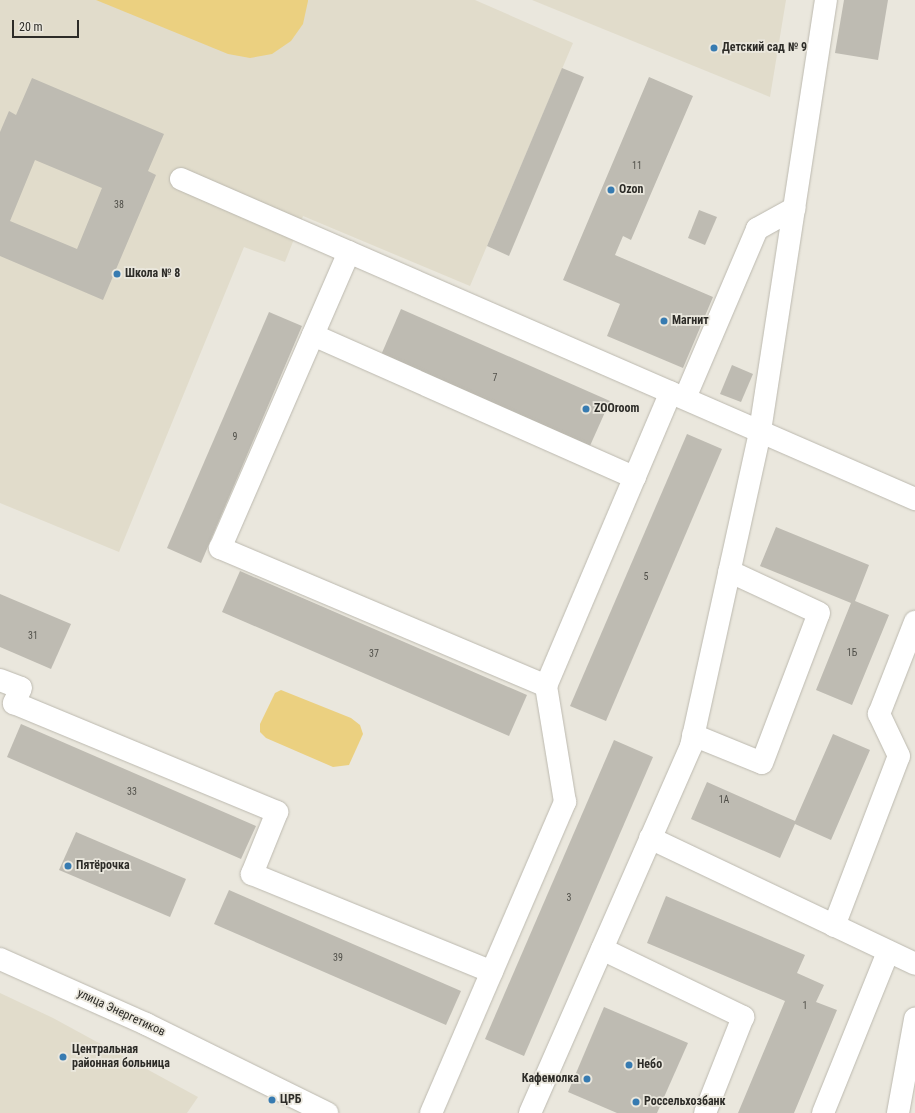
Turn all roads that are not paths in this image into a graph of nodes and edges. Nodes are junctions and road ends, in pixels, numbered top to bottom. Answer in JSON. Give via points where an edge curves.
{"nodes":[{"id":1,"x":826,"y":0,"type":"edge"},
{"id":2,"x":181,"y":179,"type":"dead end"},
{"id":3,"x":794,"y":208,"type":"junction"},
{"id":4,"x":349,"y":252,"type":"junction"},
{"id":5,"x":313,"y":335,"type":"junction"},
{"id":6,"x":678,"y":395,"type":"junction"},
{"id":7,"x":760,"y":431,"type":"junction"},
{"id":8,"x":635,"y":478,"type":"junction"},
{"id":9,"x":915,"y":499,"type":"edge"},
{"id":10,"x":729,"y":571,"type":"junction"},
{"id":11,"x":915,"y":622,"type":"edge"},
{"id":12,"x":0,"y":680,"type":"edge"},
{"id":13,"x":546,"y":686,"type":"junction"},
{"id":14,"x":693,"y":734,"type":"junction"},
{"id":15,"x":650,"y":838,"type":"junction"},
{"id":16,"x":834,"y":926,"type":"junction"},
{"id":17,"x":602,"y":949,"type":"junction"},
{"id":18,"x":888,"y":952,"type":"junction"},
{"id":19,"x":0,"y":958,"type":"edge"},
{"id":20,"x":915,"y":964,"type":"edge"},
{"id":21,"x":492,"y":972,"type":"junction"},
{"id":22,"x":915,"y":1019,"type":"edge"},
{"id":23,"x":900,"y":1107,"type":"edge"},
{"id":24,"x":318,"y":1111,"type":"edge"},
{"id":25,"x":431,"y":1113,"type":"edge"},
{"id":26,"x":530,"y":1113,"type":"edge"},
{"id":27,"x":705,"y":1113,"type":"edge"},
{"id":28,"x":823,"y":1113,"type":"edge"}],
"edges":[{"from":1,"to":3,"type":"main road"},
{"from":2,"to":4,"type":"main road"},
{"from":3,"to":6,"type":"main road","via":[[757,229]]},
{"from":3,"to":7,"type":"main road"},
{"from":4,"to":5,"type":"main road"},
{"from":4,"to":6,"type":"main road"},
{"from":5,"to":8,"type":"main road"},
{"from":5,"to":13,"type":"main road","via":[[220,548]]},
{"from":6,"to":7,"type":"main road"},
{"from":6,"to":8,"type":"main road"},
{"from":7,"to":9,"type":"main road"},
{"from":7,"to":10,"type":"main road"},
{"from":8,"to":13,"type":"main road"},
{"from":10,"to":14,"type":"main road"},
{"from":10,"to":14,"type":"main road","via":[[819,613],[762,763]]},
{"from":11,"to":16,"type":"main road","via":[[879,714],[899,756]]},
{"from":12,"to":21,"type":"main road","via":[[21,688],[14,703],[277,812],[252,874]]},
{"from":13,"to":21,"type":"main road","via":[[565,802]]},
{"from":14,"to":15,"type":"main road"},
{"from":15,"to":16,"type":"main road"},
{"from":15,"to":17,"type":"main road"},
{"from":16,"to":18,"type":"main road"},
{"from":17,"to":26,"type":"main road"},
{"from":17,"to":27,"type":"main road","via":[[743,1017]]},
{"from":18,"to":20,"type":"main road"},
{"from":18,"to":28,"type":"main road"},
{"from":19,"to":24,"type":"main road","name":"улица Энергетиков","via":[[146,1024]]},
{"from":21,"to":25,"type":"main road"},
{"from":22,"to":23,"type":"main road"}]}
